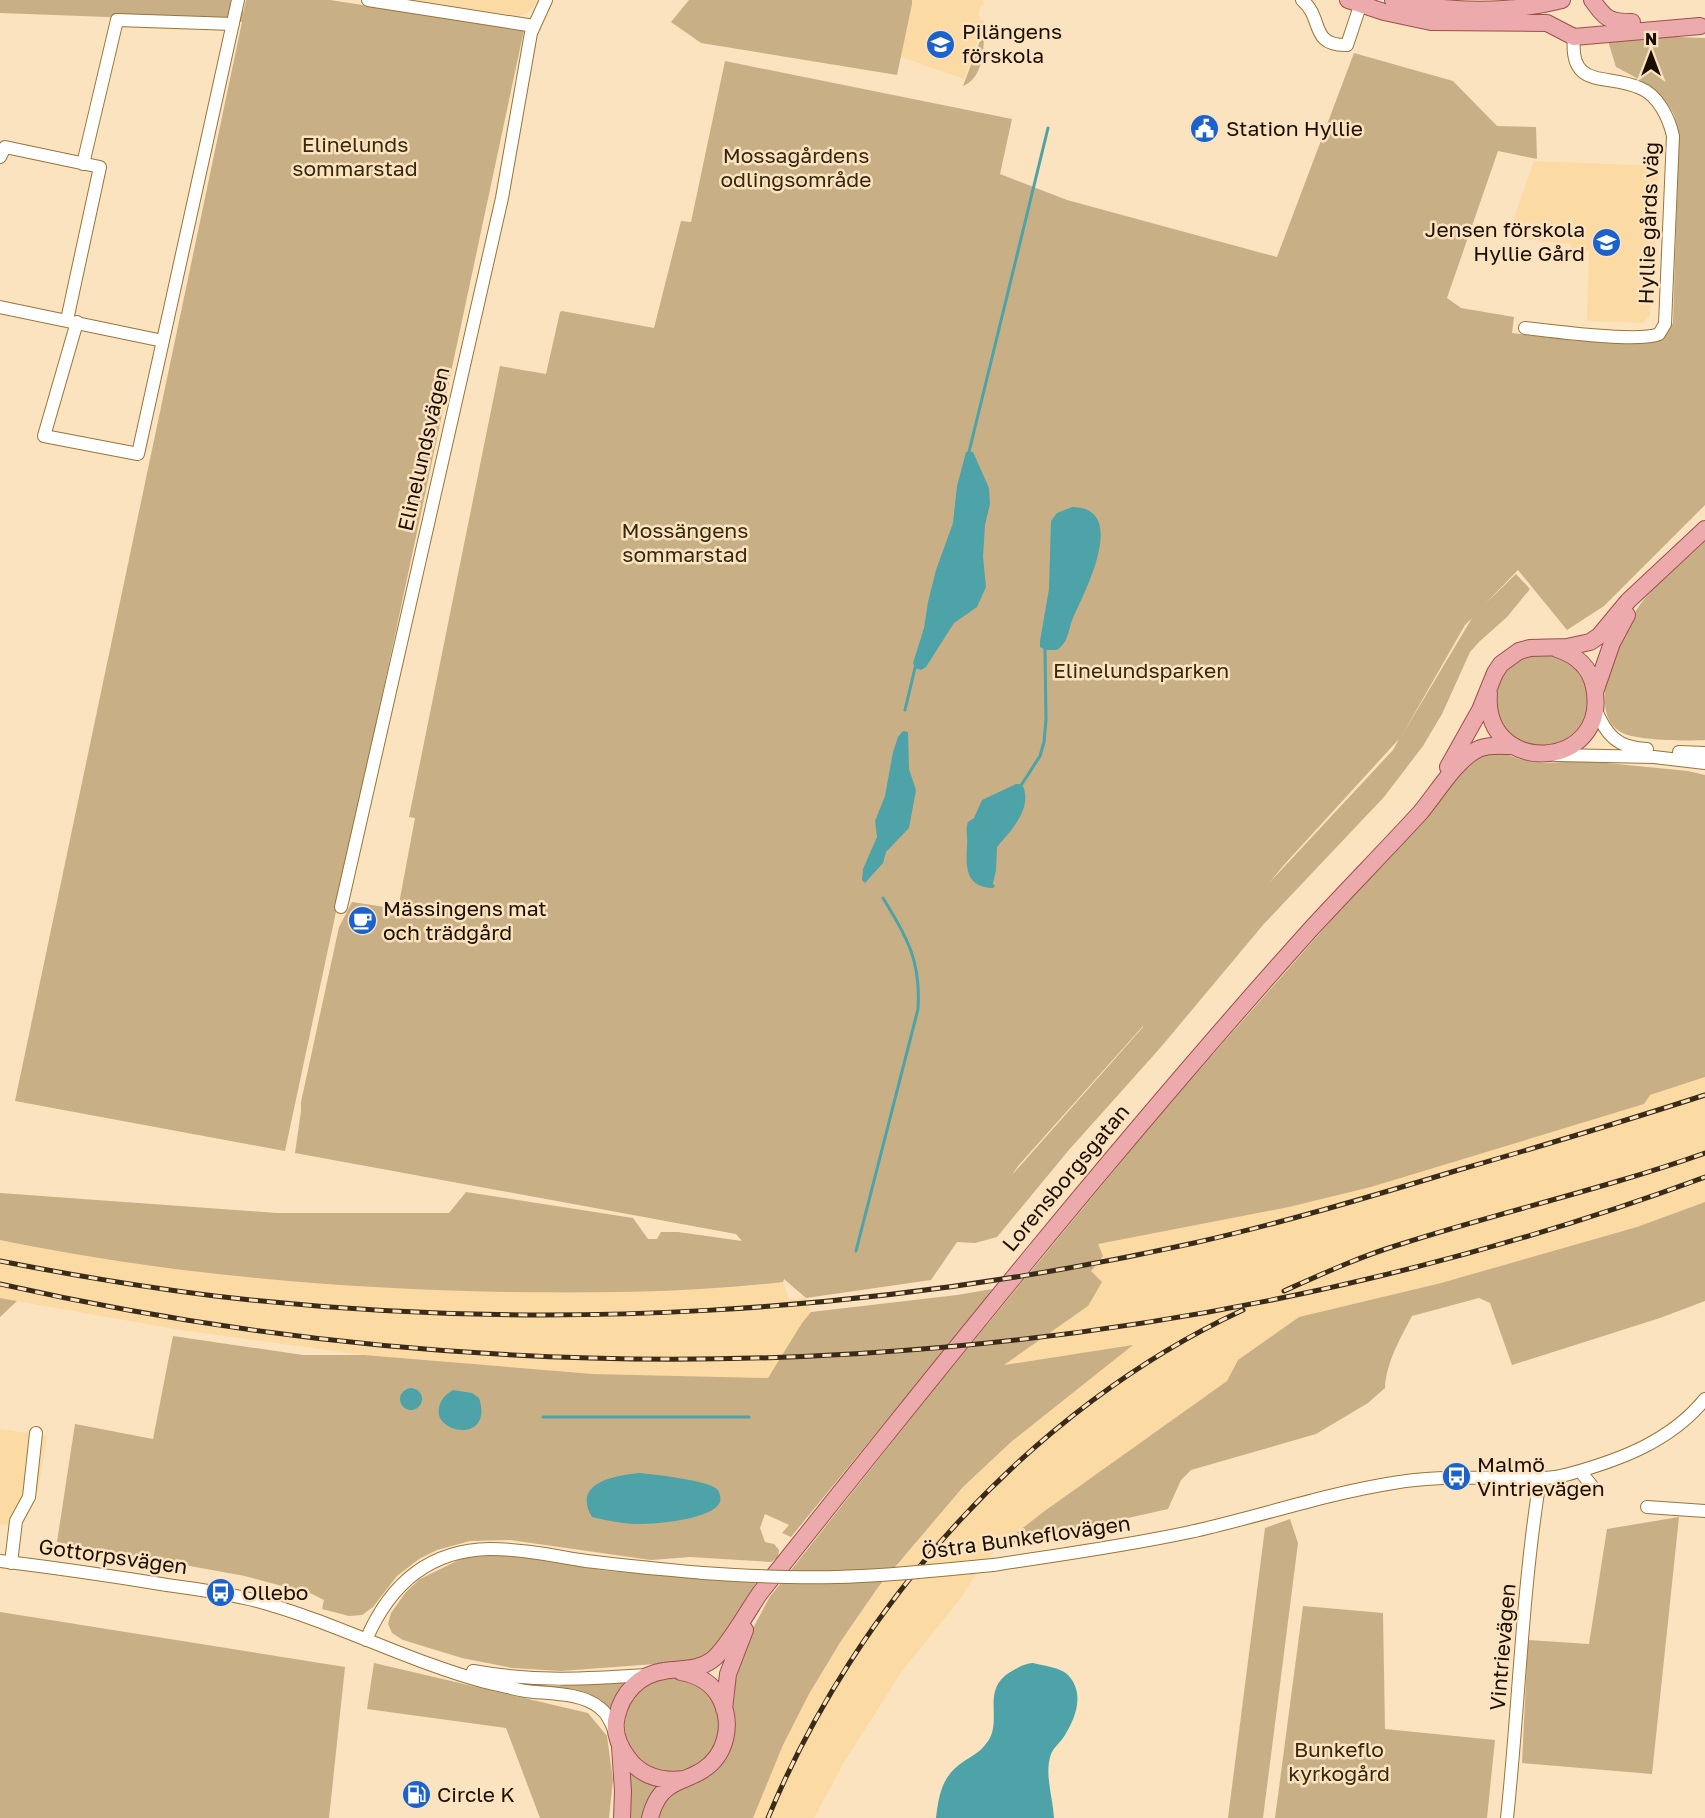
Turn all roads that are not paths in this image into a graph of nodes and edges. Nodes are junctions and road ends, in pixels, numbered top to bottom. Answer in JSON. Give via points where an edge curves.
{"nodes":[{"id":1,"x":238,"y":0,"type":"edge"},
{"id":2,"x":368,"y":0,"type":"edge"},
{"id":3,"x":546,"y":0,"type":"edge"},
{"id":4,"x":1302,"y":0,"type":"edge"},
{"id":5,"x":1393,"y":0,"type":"edge"},
{"id":6,"x":1562,"y":0,"type":"edge"},
{"id":7,"x":1357,"y":2,"type":"edge"},
{"id":8,"x":1595,"y":3,"type":"edge"},
{"id":9,"x":233,"y":24,"type":"junction"},
{"id":10,"x":534,"y":26,"type":"junction"},
{"id":11,"x":1703,"y":26,"type":"edge"},
{"id":12,"x":1574,"y":34,"type":"junction"},
{"id":13,"x":0,"y":157,"type":"edge"},
{"id":14,"x":83,"y":164,"type":"junction"},
{"id":15,"x":0,"y":307,"type":"edge"},
{"id":16,"x":72,"y":321,"type":"junction"},
{"id":17,"x":1525,"y":328,"type":"dead end"},
{"id":18,"x":163,"y":341,"type":"junction"},
{"id":19,"x":1705,"y":529,"type":"edge"},
{"id":20,"x":1658,"y":574,"type":"junction"},
{"id":21,"x":1554,"y":648,"type":"junction"},
{"id":22,"x":1489,"y":690,"type":"junction"},
{"id":23,"x":1595,"y":700,"type":"junction"},
{"id":24,"x":1512,"y":746,"type":"junction"},
{"id":25,"x":1705,"y":753,"type":"edge"},
{"id":26,"x":1549,"y":754,"type":"junction"},
{"id":27,"x":1705,"y":763,"type":"edge"},
{"id":28,"x":1398,"y":835,"type":"junction"},
{"id":29,"x":341,"y":907,"type":"dead end"},
{"id":30,"x":1705,"y":1399,"type":"edge"},
{"id":31,"x":36,"y":1433,"type":"dead end"},
{"id":32,"x":1580,"y":1471,"type":"junction"},
{"id":33,"x":1540,"y":1479,"type":"junction"},
{"id":34,"x":1592,"y":1486,"type":"dead end"},
{"id":35,"x":1647,"y":1507,"type":"dead end"},
{"id":36,"x":1705,"y":1511,"type":"edge"},
{"id":37,"x":6,"y":1562,"type":"edge"},
{"id":38,"x":784,"y":1562,"type":"junction"},
{"id":39,"x":366,"y":1640,"type":"junction"},
{"id":40,"x":413,"y":1658,"type":"junction"},
{"id":41,"x":674,"y":1670,"type":"junction"},
{"id":42,"x":652,"y":1674,"type":"junction"},
{"id":43,"x":724,"y":1710,"type":"junction"},
{"id":44,"x":618,"y":1740,"type":"junction"},
{"id":45,"x":685,"y":1779,"type":"junction"},
{"id":46,"x":622,"y":1818,"type":"edge"},
{"id":47,"x":650,"y":1818,"type":"edge"},
{"id":48,"x":1507,"y":1818,"type":"edge"}],
"edges":[{"from":1,"to":9,"type":"street"},
{"from":2,"to":10,"type":"street"},
{"from":3,"to":10,"type":"street","name":"Elinelundsvägen"},
{"from":4,"to":7,"type":"street","via":[[1314,15],[1323,38],[1336,45],[1347,45]]},
{"from":5,"to":6,"type":"main road","via":[[1458,9],[1516,8]]},
{"from":6,"to":12,"type":"main road","via":[[1556,16]]},
{"from":7,"to":12,"type":"main road","via":[[1431,22],[1539,22]]},
{"from":8,"to":11,"type":"main road","via":[[1603,15],[1617,22]]},
{"from":8,"to":12,"type":"main road","via":[[1597,23]]},
{"from":9,"to":14,"type":"street","via":[[117,20]]},
{"from":9,"to":18,"type":"street"},
{"from":10,"to":29,"type":"street","name":"Elinelundsvägen","via":[[502,198]]},
{"from":11,"to":12,"type":"main road"},
{"from":12,"to":17,"type":"street","name":"Hyllie gårds väg","via":[[1572,54],[1586,74],[1640,88],[1651,95],[1670,122],[1673,136],[1665,324],[1659,334],[1647,337]]},
{"from":13,"to":14,"type":"street","via":[[5,147]]},
{"from":14,"to":16,"type":"street","via":[[100,167]]},
{"from":15,"to":16,"type":"street"},
{"from":16,"to":18,"type":"street"},
{"from":16,"to":18,"type":"street","via":[[44,436],[138,454]]},
{"from":19,"to":20,"type":"main road","name":"Lorensborgsgatan"},
{"from":20,"to":21,"type":"main road","name":"Lorensborgsgatan","via":[[1628,601],[1599,636],[1579,646]]},
{"from":20,"to":23,"type":"main road","name":"Lorensborgsgatan","via":[[1619,627]]},
{"from":21,"to":22,"type":"main road","name":"Lorensborgsgatan","via":[[1530,648],[1510,657],[1495,673]]},
{"from":21,"to":23,"type":"main road","via":[[1582,663],[1589,672]]},
{"from":22,"to":24,"type":"main road","via":[[1491,722]]},
{"from":22,"to":28,"type":"main road","name":"Lorensborgsgatan","via":[[1458,752]]},
{"from":23,"to":25,"type":"street","via":[[1608,734],[1624,745]]},
{"from":23,"to":26,"type":"main road","name":"Lorensborgsgatan","via":[[1590,726],[1579,741]]},
{"from":24,"to":26,"type":"main road","name":"Lorensborgsgatan"},
{"from":24,"to":28,"type":"main road","name":"Lorensborgsgatan","via":[[1486,747],[1464,759]]},
{"from":26,"to":27,"type":"street","via":[[1644,756]]},
{"from":28,"to":38,"type":"main road","name":"Lorensborgsgatan","via":[[1240,1008],[1124,1144]]},
{"from":30,"to":32,"type":"street","name":"Östra Bunkeflovägen","via":[[1686,1420],[1659,1439]]},
{"from":31,"to":37,"type":"street","name":"Gottorpsvägen","via":[[29,1497],[16,1521]]},
{"from":32,"to":33,"type":"street","name":"Östra Bunkeflovägen"},
{"from":32,"to":34,"type":"street"},
{"from":33,"to":39,"type":"street","name":"Östra Bunkeflovägen","bridge":true,"via":[[1434,1478],[1393,1483],[1102,1549],[919,1573],[836,1577],[703,1573],[623,1566],[528,1551],[472,1550],[429,1564],[405,1581],[387,1600]]},
{"from":33,"to":48,"type":"street","name":"Vintrievägen"},
{"from":35,"to":36,"type":"street"},
{"from":37,"to":39,"type":"street","name":"Gottorpsvägen","via":[[221,1593],[298,1614]]},
{"from":38,"to":41,"type":"main road","name":"Lorensborgsgatan","via":[[714,1659],[702,1666]]},
{"from":38,"to":43,"type":"main road","name":"Lorensborgsgatan","via":[[740,1640],[728,1674]]},
{"from":39,"to":40,"type":"street","name":"Gottorpsvägen"},
{"from":40,"to":42,"type":"street","name":"Gottorpsvägen","via":[[524,1678],[558,1680]]},
{"from":40,"to":44,"type":"street","name":"Gottorpsvägen","via":[[484,1682],[590,1702],[607,1716]]},
{"from":41,"to":42,"type":"main road","name":"Lorensborgsgatan"},
{"from":41,"to":43,"type":"main road","name":"Lorensborgsgatan","via":[[702,1678],[716,1692]]},
{"from":42,"to":44,"type":"main road","name":"Lorensborgsgatan","via":[[632,1687],[622,1701],[616,1720]]},
{"from":43,"to":45,"type":"main road","name":"Lorensborgsgatan","via":[[726,1733],[719,1754],[704,1769]]},
{"from":44,"to":45,"type":"main road","via":[[635,1767],[646,1775]]},
{"from":44,"to":46,"type":"main road","name":"Lorensborgsgatan"},
{"from":45,"to":47,"type":"main road","name":"Lorensborgsgatan","via":[[660,1795]]}]}
